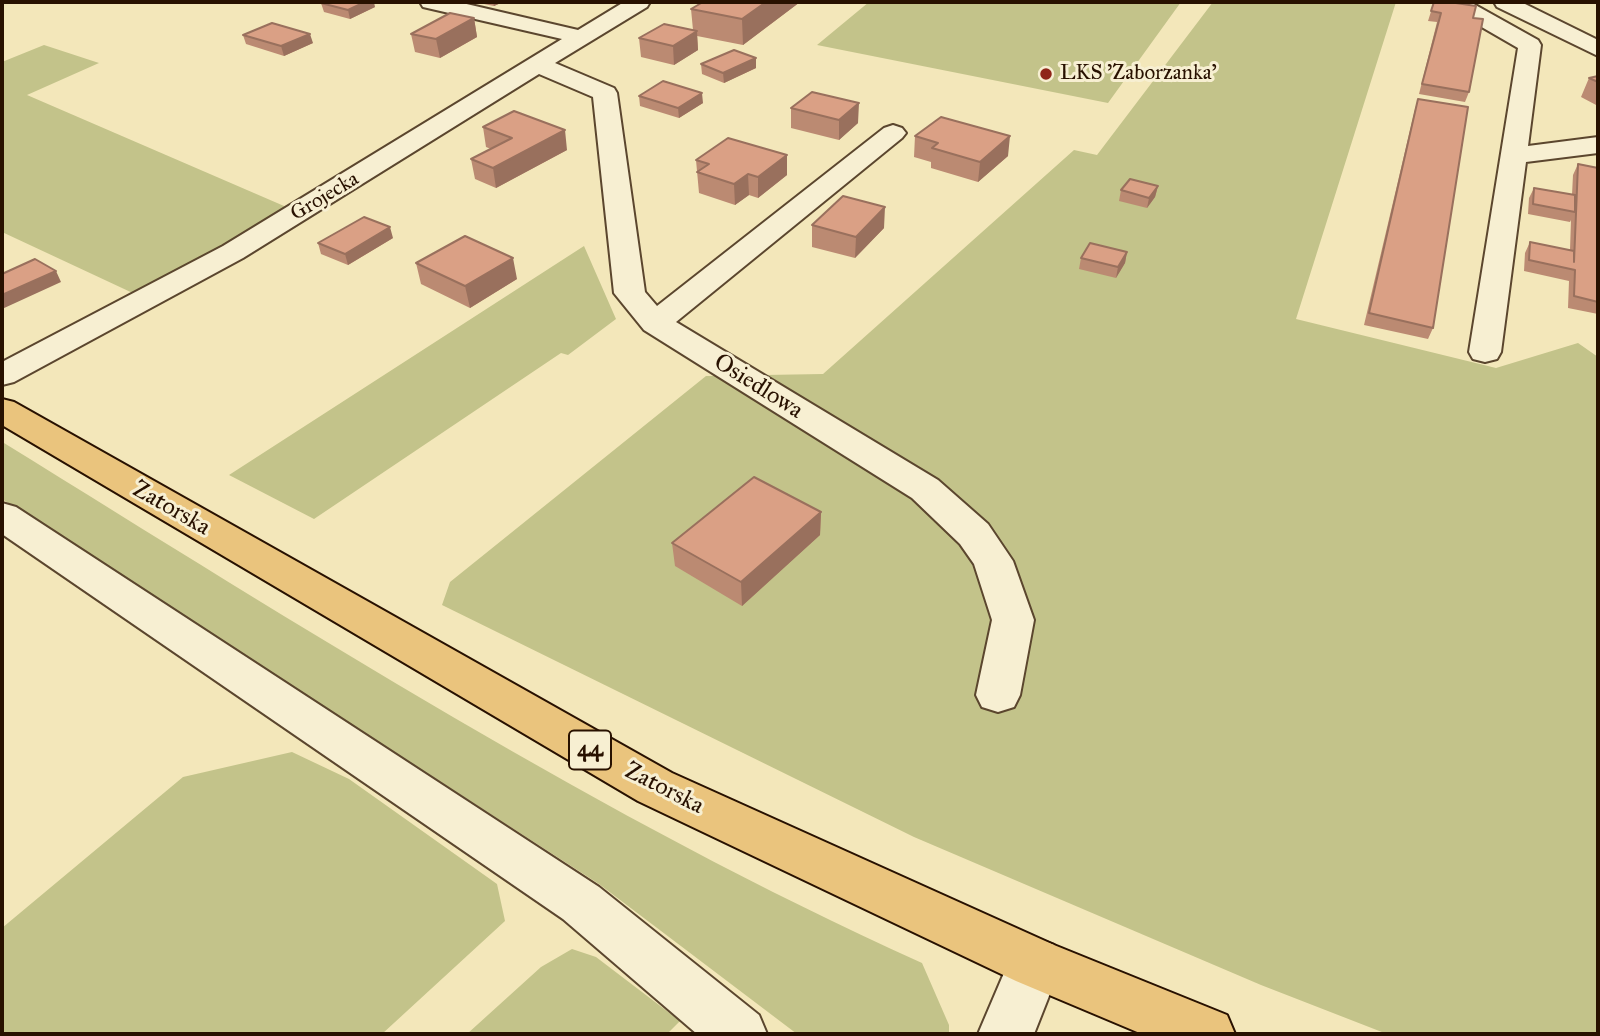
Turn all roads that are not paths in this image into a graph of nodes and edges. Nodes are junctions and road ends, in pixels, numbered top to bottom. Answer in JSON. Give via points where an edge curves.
{"nodes":[{"id":1,"x":431,"y":2,"type":"edge"},
{"id":2,"x":639,"y":2,"type":"edge"},
{"id":3,"x":1455,"y":2,"type":"edge"},
{"id":4,"x":1505,"y":2,"type":"edge"},
{"id":5,"x":1539,"y":19,"type":"junction"},
{"id":6,"x":1598,"y":35,"type":"edge"},
{"id":7,"x":581,"y":37,"type":"junction"},
{"id":8,"x":1598,"y":50,"type":"edge"},
{"id":9,"x":539,"y":65,"type":"junction"},
{"id":10,"x":893,"y":132,"type":"dead end"},
{"id":11,"x":1598,"y":145,"type":"edge"},
{"id":12,"x":1512,"y":156,"type":"junction"},
{"id":13,"x":655,"y":323,"type":"junction"},
{"id":14,"x":1485,"y":352,"type":"dead end"},
{"id":15,"x":2,"y":375,"type":"edge"},
{"id":16,"x":2,"y":410,"type":"edge"},
{"id":17,"x":2,"y":516,"type":"edge"},
{"id":18,"x":999,"y":695,"type":"dead end"},
{"id":19,"x":1035,"y":964,"type":"junction"},
{"id":20,"x":739,"y":1034,"type":"edge"},
{"id":21,"x":1006,"y":1034,"type":"edge"},
{"id":22,"x":1207,"y":1034,"type":"edge"}],
"edges":[{"from":1,"to":7,"type":"street"},
{"from":2,"to":7,"type":"street","name":"Grojecka"},
{"from":3,"to":12,"type":"street","via":[[1530,45]]},
{"from":4,"to":5,"type":"street"},
{"from":5,"to":6,"type":"street"},
{"from":5,"to":8,"type":"street"},
{"from":7,"to":9,"type":"street","name":"Grojecka"},
{"from":9,"to":13,"type":"street","name":"Osiedlowa","via":[[605,93],[630,293]]},
{"from":9,"to":15,"type":"street","name":"Grojecka","via":[[233,252]]},
{"from":10,"to":13,"type":"street"},
{"from":11,"to":12,"type":"street"},
{"from":12,"to":14,"type":"street"},
{"from":13,"to":18,"type":"street","name":"Osiedlowa","via":[[925,489],[974,534],[993,561],[1013,620]]},
{"from":16,"to":19,"type":"main road","name":"Zatorska","number":"44","via":[[655,787]]},
{"from":17,"to":20,"type":"street","via":[[580,902]]},
{"from":19,"to":21,"type":"street"},
{"from":19,"to":22,"type":"main road","name":"Zatorska","number":"44"}]}
